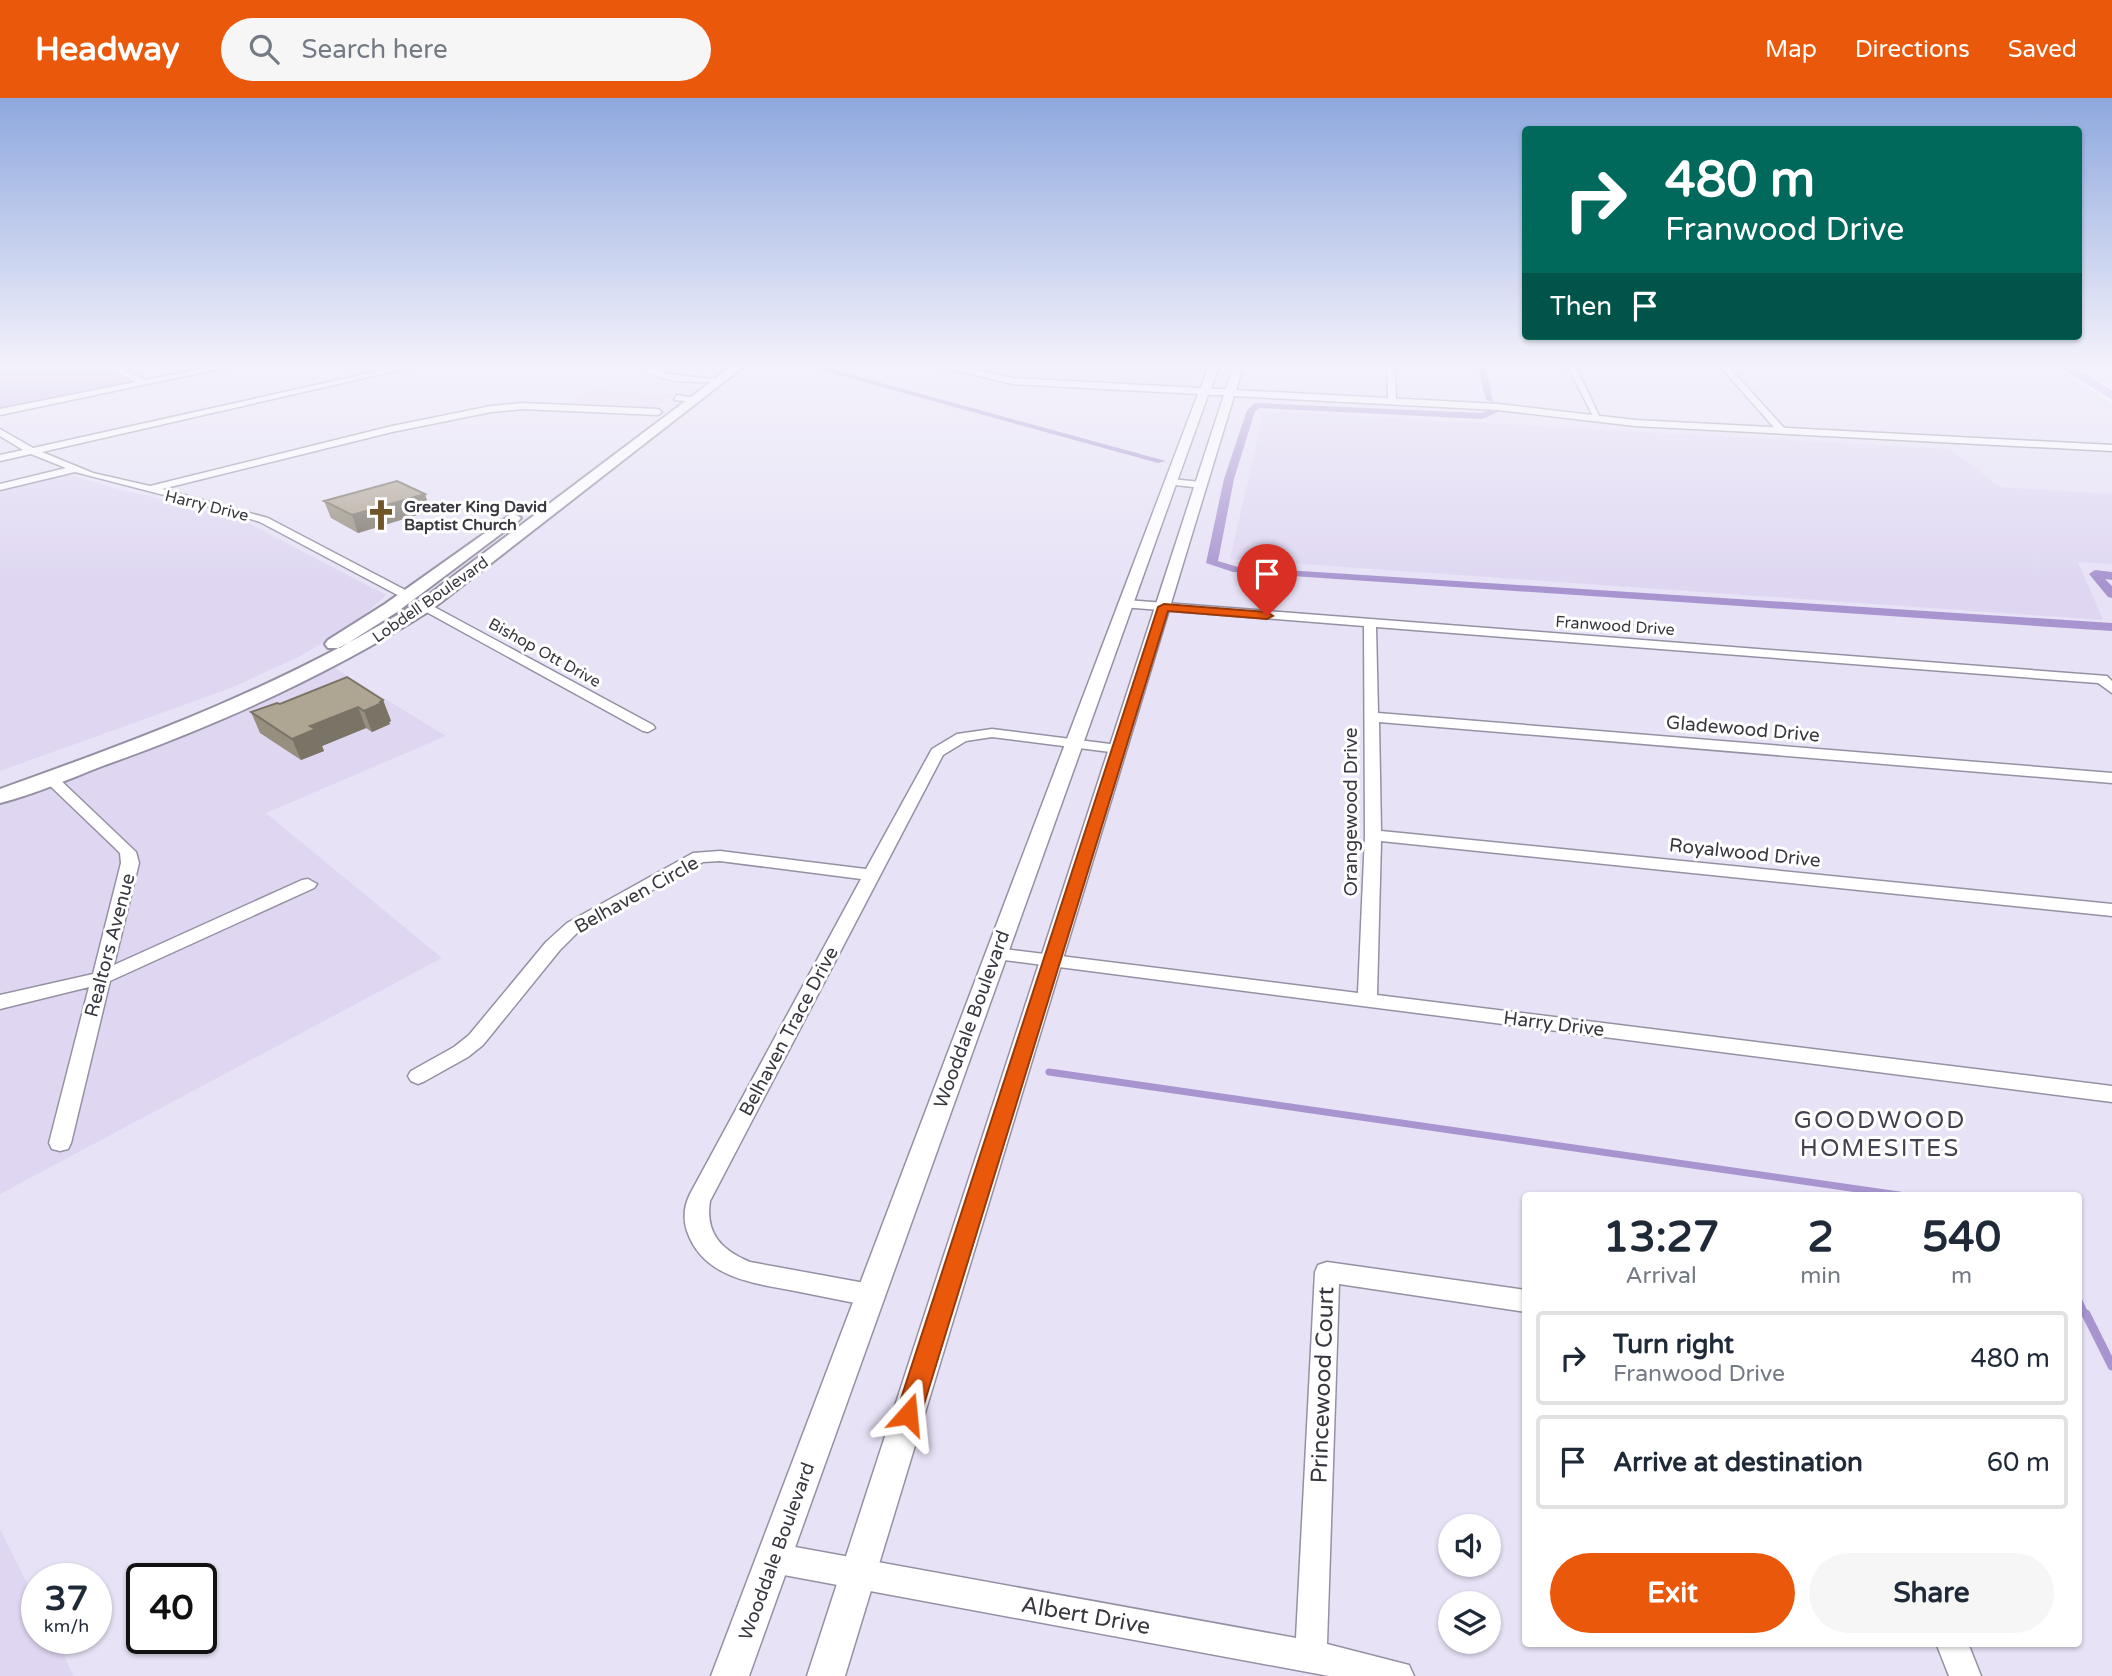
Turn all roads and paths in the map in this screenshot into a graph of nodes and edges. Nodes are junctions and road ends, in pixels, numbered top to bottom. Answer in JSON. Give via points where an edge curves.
{"nodes":[{"id":1,"x":8,"y":437,"type":"edge"},
{"id":2,"x":96,"y":437,"type":"edge"},
{"id":3,"x":361,"y":437,"type":"edge"},
{"id":4,"x":628,"y":437,"type":"edge"},
{"id":5,"x":641,"y":437,"type":"edge"},
{"id":6,"x":1188,"y":437,"type":"edge"},
{"id":7,"x":1216,"y":437,"type":"edge"},
{"id":8,"x":1891,"y":437,"type":"edge"},
{"id":9,"x":2112,"y":448,"type":"edge"},
{"id":10,"x":32,"y":451,"type":"junction"},
{"id":11,"x":0,"y":458,"type":"edge"},
{"id":12,"x":76,"y":469,"type":"junction"},
{"id":13,"x":1171,"y":482,"type":"junction"},
{"id":14,"x":1201,"y":485,"type":"junction"},
{"id":15,"x":0,"y":487,"type":"edge"},
{"id":16,"x":148,"y":490,"type":"junction"},
{"id":17,"x":560,"y":493,"type":"junction"},
{"id":18,"x":407,"y":596,"type":"junction"},
{"id":19,"x":1126,"y":604,"type":"junction"},
{"id":20,"x":425,"y":606,"type":"junction"},
{"id":21,"x":1164,"y":607,"type":"junction"},
{"id":22,"x":1370,"y":624,"type":"junction"},
{"id":23,"x":2107,"y":684,"type":"edge"},
{"id":24,"x":1371,"y":717,"type":"junction"},
{"id":25,"x":648,"y":728,"type":"dead end"},
{"id":26,"x":1076,"y":740,"type":"junction"},
{"id":27,"x":1120,"y":744,"type":"junction"},
{"id":28,"x":44,"y":772,"type":"junction"},
{"id":29,"x":2112,"y":778,"type":"edge"},
{"id":30,"x":0,"y":780,"type":"edge"},
{"id":31,"x":0,"y":788,"type":"edge"},
{"id":32,"x":0,"y":796,"type":"edge"},
{"id":33,"x":1373,"y":835,"type":"junction"},
{"id":34,"x":871,"y":875,"type":"junction"},
{"id":35,"x":307,"y":884,"type":"dead end"},
{"id":36,"x":2112,"y":910,"type":"edge"},
{"id":37,"x":995,"y":954,"type":"junction"},
{"id":38,"x":1050,"y":962,"type":"junction"},
{"id":39,"x":101,"y":978,"type":"junction"},
{"id":40,"x":1367,"y":999,"type":"junction"},
{"id":41,"x":0,"y":1002,"type":"edge"},
{"id":42,"x":418,"y":1076,"type":"dead end"},
{"id":43,"x":2112,"y":1094,"type":"edge"},
{"id":44,"x":60,"y":1143,"type":"dead end"},
{"id":45,"x":870,"y":1295,"type":"junction"},
{"id":46,"x":1522,"y":1300,"type":"edge"},
{"id":47,"x":774,"y":1558,"type":"junction"},
{"id":48,"x":858,"y":1573,"type":"junction"},
{"id":49,"x":1954,"y":1647,"type":"edge"},
{"id":50,"x":1311,"y":1656,"type":"junction"},
{"id":51,"x":730,"y":1676,"type":"edge"},
{"id":52,"x":826,"y":1676,"type":"edge"},
{"id":53,"x":1398,"y":1676,"type":"edge"},
{"id":54,"x":1965,"y":1676,"type":"edge"}],
"edges":[{"from":1,"to":10,"type":"street","name":"Harry Drive"},
{"from":2,"to":10,"type":"street"},
{"from":3,"to":16,"type":"street"},
{"from":4,"to":17,"type":"main road","name":"Lobdell Boulevard"},
{"from":5,"to":17,"type":"main road","name":"Lobdell Boulevard"},
{"from":6,"to":13,"type":"street","name":"Wooddale Boulevard"},
{"from":7,"to":14,"type":"street"},
{"from":8,"to":9,"type":"street"},
{"from":10,"to":11,"type":"street"},
{"from":10,"to":12,"type":"street","name":"Harry Drive"},
{"from":12,"to":15,"type":"street"},
{"from":12,"to":16,"type":"street","name":"Harry Drive"},
{"from":13,"to":14,"type":"street"},
{"from":13,"to":19,"type":"street","name":"Wooddale Boulevard"},
{"from":14,"to":21,"type":"street"},
{"from":16,"to":18,"type":"street","name":"Harry Drive","via":[[253,516]]},
{"from":17,"to":18,"type":"main road","name":"Lobdell Boulevard","via":[[537,501]]},
{"from":17,"to":20,"type":"main road","name":"Lobdell Boulevard"},
{"from":18,"to":20,"type":"main road"},
{"from":18,"to":28,"type":"main road","name":"Lobdell Boulevard","via":[[346,637],[258,684]]},
{"from":19,"to":21,"type":"street","name":"Franwood Drive"},
{"from":19,"to":26,"type":"street","name":"Wooddale Boulevard"},
{"from":20,"to":25,"type":"street","name":"Bishop Ott Drive"},
{"from":20,"to":28,"type":"main road","name":"Lobdell Boulevard","via":[[323,668],[246,704]]},
{"from":21,"to":22,"type":"street","name":"Franwood Drive"},
{"from":21,"to":27,"type":"street"},
{"from":22,"to":23,"type":"street","name":"Franwood Drive"},
{"from":22,"to":24,"type":"street","name":"Orangewood Drive"},
{"from":24,"to":29,"type":"street","name":"Gladewood Drive"},
{"from":24,"to":33,"type":"street","name":"Orangewood Drive"},
{"from":26,"to":27,"type":"street","name":"Belhaven Trace Drive"},
{"from":26,"to":34,"type":"street","name":"Belhaven Trace Drive","via":[[975,734],[942,747]]},
{"from":26,"to":37,"type":"street","name":"Wooddale Boulevard"},
{"from":27,"to":38,"type":"street"},
{"from":28,"to":30,"type":"main road","name":"Lobdell Boulevard"},
{"from":28,"to":31,"type":"main road"},
{"from":28,"to":32,"type":"main road","name":"Lobdell Boulevard"},
{"from":28,"to":39,"type":"street","name":"Realtors Avenue","via":[[128,852],[128,874]]},
{"from":33,"to":36,"type":"street","name":"Royalwood Drive"},
{"from":33,"to":40,"type":"street","name":"Orangewood Drive"},
{"from":34,"to":42,"type":"street","name":"Belhaven Circle","via":[[699,857],[573,927],[475,1040]]},
{"from":34,"to":45,"type":"street","name":"Belhaven Trace Drive","via":[[696,1210],[702,1241],[731,1266]]},
{"from":35,"to":39,"type":"street"},
{"from":37,"to":38,"type":"street","name":"Harry Drive"},
{"from":37,"to":45,"type":"street","name":"Wooddale Boulevard"},
{"from":38,"to":40,"type":"street","name":"Harry Drive"},
{"from":38,"to":48,"type":"street"},
{"from":39,"to":41,"type":"street"},
{"from":39,"to":44,"type":"street","name":"Realtors Avenue"},
{"from":40,"to":43,"type":"street","name":"Harry Drive"},
{"from":45,"to":47,"type":"street","name":"Wooddale Boulevard"},
{"from":46,"to":50,"type":"street","name":"Princewood Court","via":[[1327,1272]]},
{"from":47,"to":48,"type":"street","name":"Albert Drive"},
{"from":47,"to":51,"type":"street","name":"Wooddale Boulevard"},
{"from":48,"to":50,"type":"street","name":"Albert Drive"},
{"from":48,"to":52,"type":"street"},
{"from":49,"to":54,"type":"street"},
{"from":50,"to":53,"type":"street","name":"Albert Drive"}]}
